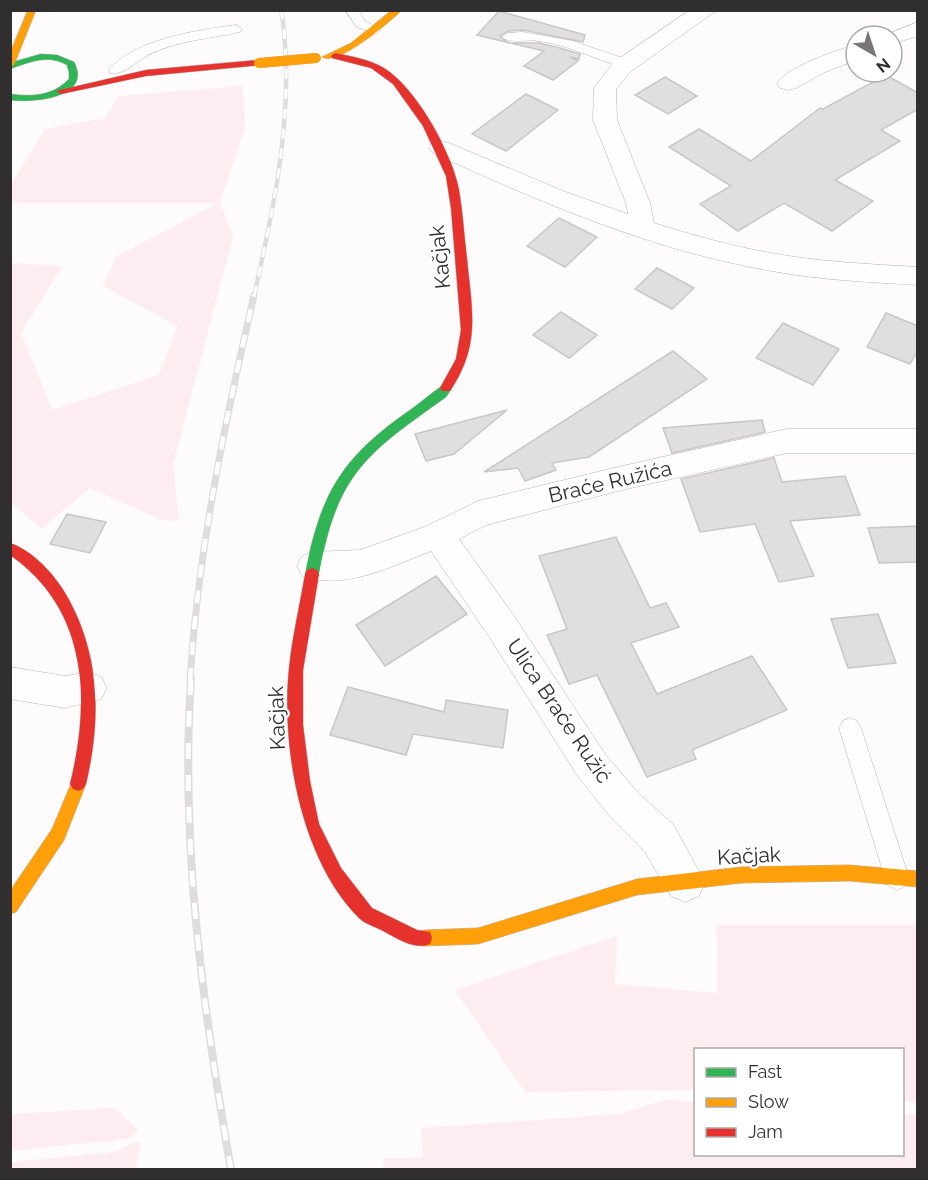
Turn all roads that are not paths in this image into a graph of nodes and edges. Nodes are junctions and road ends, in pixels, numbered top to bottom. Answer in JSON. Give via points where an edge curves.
{"nodes":[{"id":1,"x":351,"y":10,"type":"edge"},
{"id":2,"x":707,"y":10,"type":"edge"},
{"id":3,"x":32,"y":11,"type":"edge"},
{"id":4,"x":395,"y":14,"type":"edge"},
{"id":5,"x":236,"y":29,"type":"dead end"},
{"id":6,"x":375,"y":30,"type":"junction"},
{"id":7,"x":391,"y":35,"type":"dead end"},
{"id":8,"x":508,"y":38,"type":"dead end"},
{"id":9,"x":44,"y":47,"type":"junction"},
{"id":10,"x":335,"y":56,"type":"junction"},
{"id":11,"x":844,"y":57,"type":"edge"},
{"id":12,"x":626,"y":64,"type":"junction"},
{"id":13,"x":394,"y":65,"type":"dead end"},
{"id":14,"x":10,"y":66,"type":"edge"},
{"id":15,"x":109,"y":69,"type":"joint"},
{"id":16,"x":146,"y":73,"type":"junction"},
{"id":17,"x":788,"y":83,"type":"dead end"},
{"id":18,"x":399,"y":85,"type":"junction"},
{"id":19,"x":60,"y":91,"type":"junction"},
{"id":20,"x":10,"y":97,"type":"edge"},
{"id":21,"x":38,"y":99,"type":"junction"},
{"id":22,"x":10,"y":112,"type":"edge"},
{"id":23,"x":441,"y":148,"type":"junction"},
{"id":24,"x":643,"y":230,"type":"junction"},
{"id":25,"x":918,"y":276,"type":"edge"},
{"id":26,"x":918,"y":441,"type":"edge"},
{"id":27,"x":438,"y":535,"type":"junction"},
{"id":28,"x":10,"y":548,"type":"edge"},
{"id":29,"x":313,"y":566,"type":"junction"},
{"id":30,"x":10,"y":683,"type":"edge"},
{"id":31,"x":89,"y":688,"type":"junction"},
{"id":32,"x":850,"y":728,"type":"dead end"},
{"id":33,"x":907,"y":878,"type":"edge"},
{"id":34,"x":685,"y":882,"type":"junction"},
{"id":35,"x":10,"y":906,"type":"edge"}],
"edges":[{"from":1,"to":6,"type":"lane","via":[[361,24]]},
{"from":2,"to":12,"type":"street"},
{"from":3,"to":9,"type":"main road"},
{"from":3,"to":14,"type":"main road"},
{"from":4,"to":6,"type":"main road"},
{"from":4,"to":7,"type":"main road"},
{"from":5,"to":15,"type":"lane","via":[[192,34],[157,44]]},
{"from":6,"to":10,"type":"main road"},
{"from":8,"to":12,"type":"lane","via":[[523,35],[574,45]]},
{"from":9,"to":14,"type":"main road","via":[[31,58]]},
{"from":9,"to":19,"type":"main road","via":[[76,65],[73,78]]},
{"from":10,"to":16,"type":"main road","bridge":true},
{"from":10,"to":18,"type":"main road","name":"Kačjak","via":[[372,65]]},
{"from":11,"to":17,"type":"street"},
{"from":12,"to":24,"type":"street","via":[[605,88],[605,120],[638,203]]},
{"from":13,"to":18,"type":"main road"},
{"from":15,"to":16,"type":"main road"},
{"from":16,"to":19,"type":"main road"},
{"from":18,"to":23,"type":"main road","name":"Kačjak"},
{"from":19,"to":21,"type":"main road"},
{"from":20,"to":21,"type":"main road"},
{"from":21,"to":22,"type":"main road"},
{"from":23,"to":24,"type":"street","via":[[536,191]]},
{"from":23,"to":29,"type":"main road","name":"Kačjak","via":[[454,188],[468,334],[459,372],[442,394],[382,437],[355,462],[335,492]]},
{"from":24,"to":25,"type":"street","via":[[751,258],[819,269]]},
{"from":26,"to":27,"type":"street","name":"Braće Ružića","via":[[787,441],[477,514]]},
{"from":27,"to":29,"type":"street","name":"Braće Ružića","via":[[360,564]]},
{"from":27,"to":34,"type":"street","name":"Ulica Braće Ružić","via":[[592,766],[626,807],[659,838]]},
{"from":28,"to":31,"type":"main road","via":[[34,564],[72,616],[84,650]]},
{"from":29,"to":34,"type":"main road","name":"Kačjak","via":[[296,670],[302,781],[312,825],[335,874],[366,914],[416,938],[478,936],[637,887]]},
{"from":30,"to":31,"type":"street","via":[[65,692]]},
{"from":31,"to":35,"type":"main road","via":[[88,735],[70,807],[36,872]]},
{"from":32,"to":33,"type":"lane"},
{"from":33,"to":34,"type":"main road","name":"Kačjak","via":[[849,873],[753,875]]}]}
